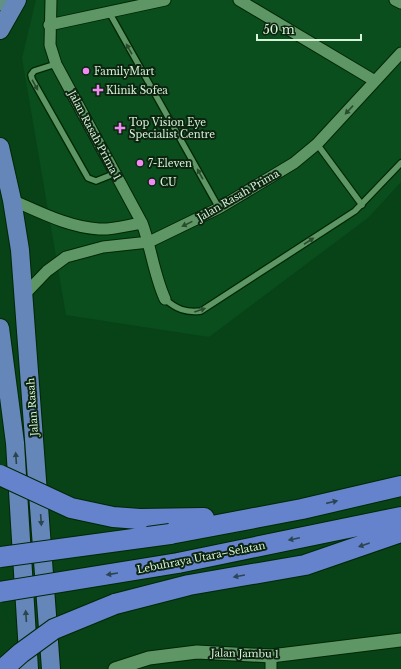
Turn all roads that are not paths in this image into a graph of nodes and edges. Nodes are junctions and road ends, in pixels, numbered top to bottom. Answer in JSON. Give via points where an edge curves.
{"nodes":[{"id":1,"x":3,"y":0,"type":"edge"},
{"id":2,"x":17,"y":0,"type":"edge"},
{"id":3,"x":51,"y":0,"type":"edge"},
{"id":4,"x":165,"y":0,"type":"edge"},
{"id":5,"x":239,"y":0,"type":"edge"},
{"id":6,"x":396,"y":0,"type":"edge"},
{"id":7,"x":0,"y":3,"type":"edge"},
{"id":8,"x":401,"y":3,"type":"edge"},
{"id":9,"x":109,"y":12,"type":"junction"},
{"id":10,"x":49,"y":25,"type":"junction"},
{"id":11,"x":0,"y":30,"type":"edge"},
{"id":12,"x":401,"y":53,"type":"edge"},
{"id":13,"x":56,"y":64,"type":"junction"},
{"id":14,"x":375,"y":81,"type":"junction"},
{"id":15,"x":318,"y":144,"type":"junction"},
{"id":16,"x":0,"y":147,"type":"edge"},
{"id":17,"x":401,"y":163,"type":"edge"},
{"id":18,"x":116,"y":173,"type":"junction"},
{"id":19,"x":12,"y":200,"type":"junction"},
{"id":20,"x":362,"y":205,"type":"junction"},
{"id":21,"x":219,"y":208,"type":"junction"},
{"id":22,"x":142,"y":223,"type":"junction"},
{"id":23,"x":149,"y":242,"type":"junction"},
{"id":24,"x":24,"y":295,"type":"junction"},
{"id":25,"x":165,"y":299,"type":"joint"},
{"id":26,"x":0,"y":328,"type":"edge"},
{"id":27,"x":0,"y":475,"type":"edge"},
{"id":28,"x":401,"y":486,"type":"edge"},
{"id":29,"x":302,"y":510,"type":"junction"},
{"id":30,"x":401,"y":517,"type":"edge"},
{"id":31,"x":401,"y":532,"type":"edge"},
{"id":32,"x":0,"y":557,"type":"edge"},
{"id":33,"x":0,"y":592,"type":"edge"},
{"id":34,"x":401,"y":640,"type":"edge"},
{"id":35,"x":272,"y":656,"type":"junction"},
{"id":36,"x":3,"y":669,"type":"edge"},
{"id":37,"x":29,"y":669,"type":"edge"},
{"id":38,"x":51,"y":669,"type":"edge"},
{"id":39,"x":115,"y":669,"type":"edge"},
{"id":40,"x":271,"y":669,"type":"edge"}],
"edges":[{"from":1,"to":7,"type":"main road"},
{"from":2,"to":11,"type":"highway"},
{"from":3,"to":10,"type":"street","name":"Jalan Rasah Prima 1"},
{"from":4,"to":9,"type":"street"},
{"from":5,"to":14,"type":"street"},
{"from":6,"to":8,"type":"street"},
{"from":9,"to":10,"type":"street"},
{"from":21,"to":9,"type":"lane","one_way":true},
{"from":10,"to":13,"type":"street","name":"Jalan Rasah Prima 1","via":[[50,45]]},
{"from":12,"to":14,"type":"street","name":"Jalan Rasah Prima"},
{"from":13,"to":18,"type":"street","name":"Jalan Rasah Prima 1"},
{"from":13,"to":18,"type":"lane","one_way":true,"via":[[34,71],[32,79],[88,178],[96,181]]},
{"from":14,"to":15,"type":"street","name":"Jalan Rasah Prima","one_way":true},
{"from":15,"to":20,"type":"lane"},
{"from":15,"to":21,"type":"street","name":"Jalan Rasah Prima","via":[[294,163]]},
{"from":16,"to":19,"type":"highway","name":"Jalan Rasah"},
{"from":17,"to":20,"type":"lane"},
{"from":18,"to":22,"type":"street","name":"Jalan Rasah Prima 1"},
{"from":19,"to":22,"type":"street","via":[[63,222],[82,226],[100,229]]},
{"from":19,"to":24,"type":"highway","name":"Jalan Rasah"},
{"from":25,"to":20,"type":"lane","one_way":true,"via":[[185,311],[201,311]]},
{"from":21,"to":23,"type":"street","name":"Jalan Rasah Prima","one_way":true},
{"from":22,"to":23,"type":"street","name":"Jalan Rasah Prima 1"},
{"from":23,"to":24,"type":"street","name":"Jalan Rasah Prima","via":[[103,247],[66,257],[46,271]]},
{"from":23,"to":25,"type":"street","name":"Jalan Rasah Prima 1"},
{"from":24,"to":38,"type":"highway","name":"Jalan Rasah","one_way":true},
{"from":37,"to":26,"type":"highway","name":"Jalan Rasah","one_way":true,"via":[[15,443]]},
{"from":27,"to":29,"type":"highway","bridge":true,"via":[[71,508],[113,517],[207,518]]},
{"from":29,"to":28,"type":"highway","one_way":true},
{"from":29,"to":32,"type":"highway","bridge":true,"via":[[170,534]]},
{"from":30,"to":33,"type":"highway","name":"Lebuhraya Utara–Selatan","one_way":true,"bridge":true,"via":[[178,563]]},
{"from":31,"to":36,"type":"highway","one_way":true,"bridge":true,"via":[[305,565],[189,585],[115,604],[54,629]]},
{"from":34,"to":35,"type":"street","name":"Jalan Jambu 1"},
{"from":35,"to":39,"type":"street","name":"Jalan Jambu 1","via":[[197,652],[149,658]]},
{"from":35,"to":40,"type":"street"}]}
